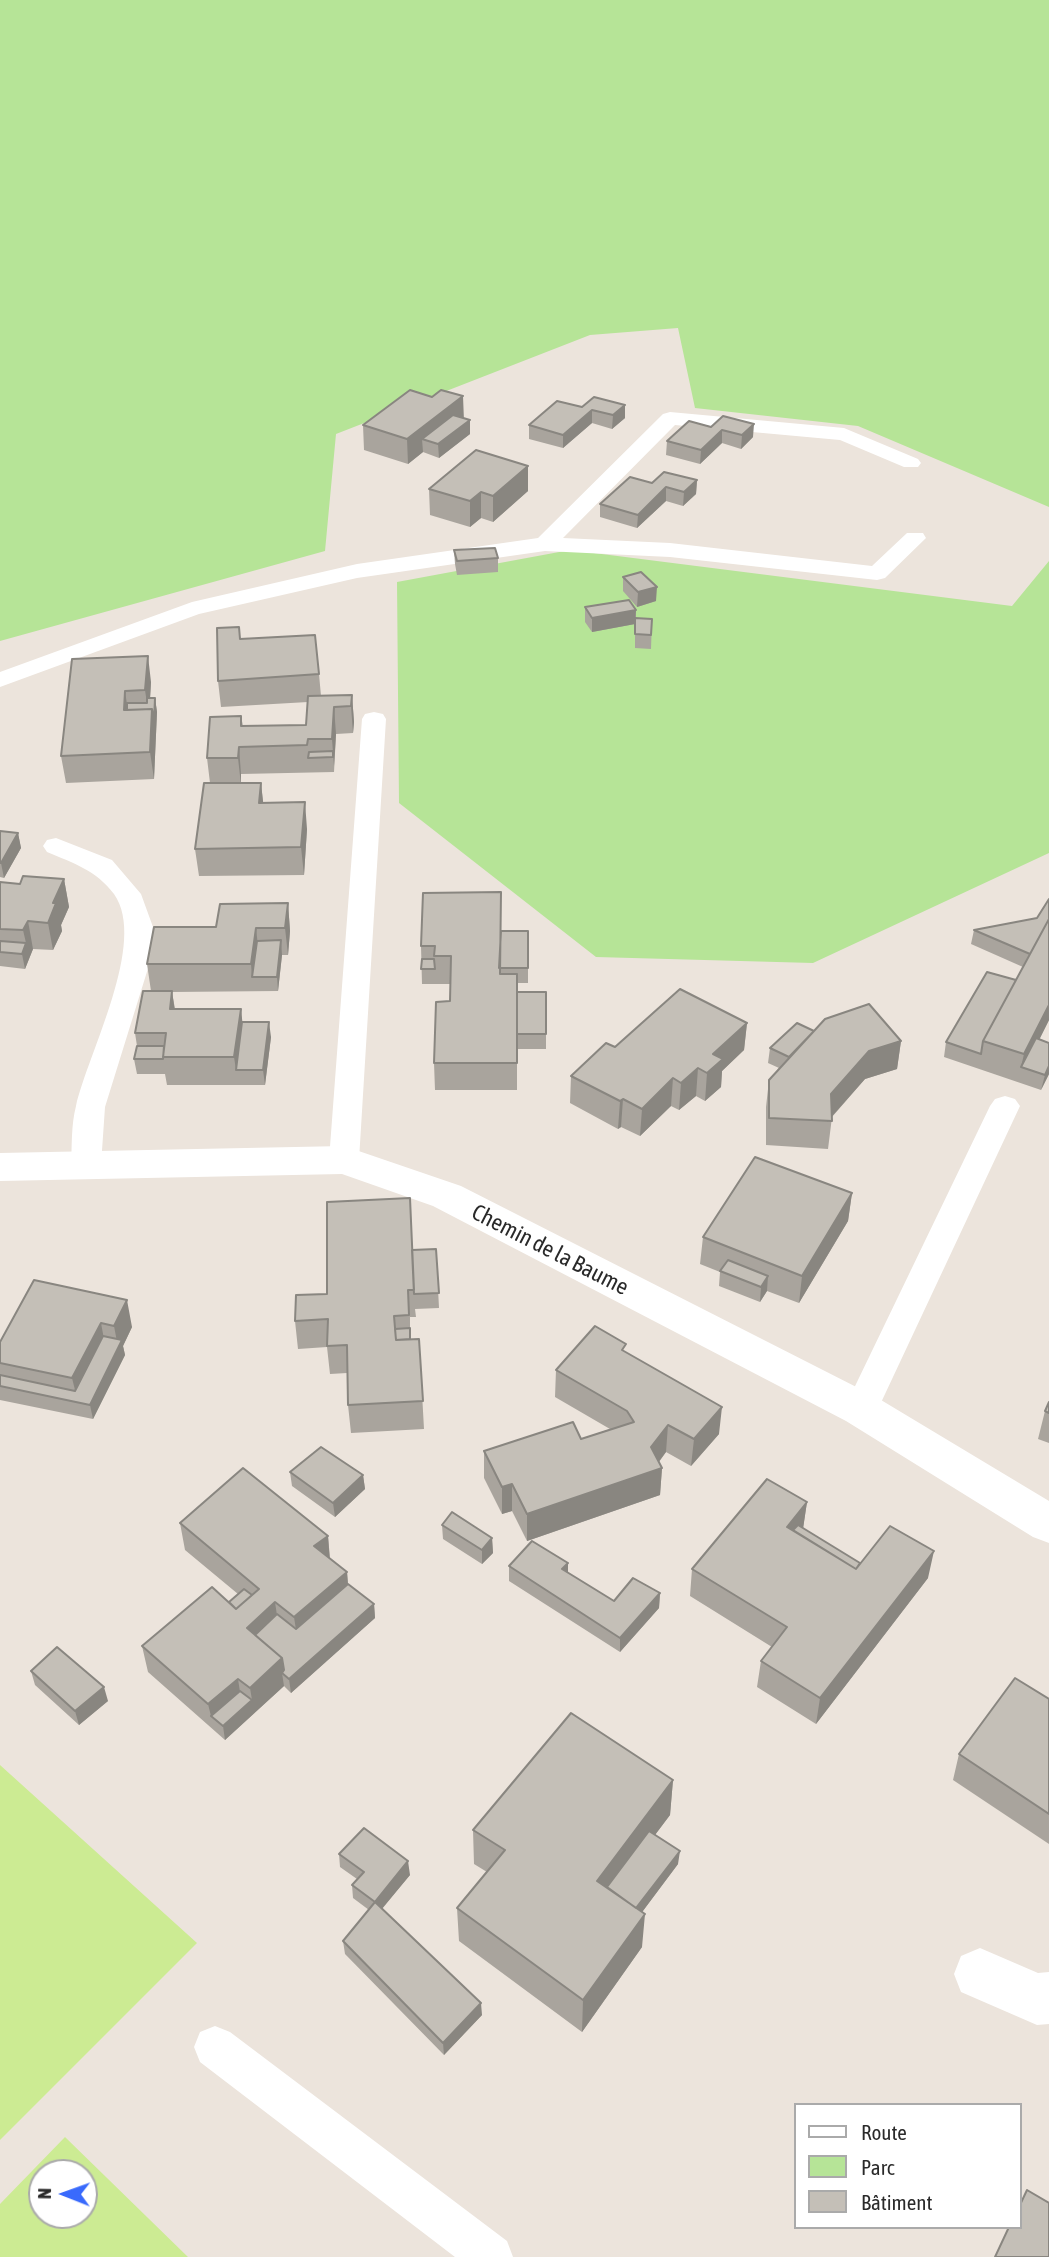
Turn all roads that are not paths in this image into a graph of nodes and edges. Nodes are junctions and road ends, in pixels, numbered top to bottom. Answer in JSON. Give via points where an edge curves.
{"nodes":[{"id":1,"x":911,"y":464,"type":"dead end"},
{"id":2,"x":915,"y":538,"type":"dead end"},
{"id":3,"x":545,"y":544,"type":"junction"},
{"id":4,"x":0,"y":680,"type":"edge"},
{"id":5,"x":374,"y":719,"type":"dead end"},
{"id":6,"x":56,"y":846,"type":"dead end"},
{"id":7,"x":1005,"y":1105,"type":"dead end"},
{"id":8,"x":344,"y":1160,"type":"junction"},
{"id":9,"x":86,"y":1165,"type":"junction"},
{"id":10,"x":0,"y":1167,"type":"edge"},
{"id":11,"x":861,"y":1409,"type":"junction"},
{"id":12,"x":1049,"y":1524,"type":"edge"},
{"id":13,"x":980,"y":1974,"type":"dead end"},
{"id":14,"x":1049,"y":1998,"type":"edge"},
{"id":15,"x":215,"y":2047,"type":"dead end"},
{"id":16,"x":491,"y":2257,"type":"edge"}],
"edges":[{"from":1,"to":3,"type":"lane","via":[[844,434],[670,418]]},
{"from":2,"to":3,"type":"lane","via":[[877,573],[670,550]]},
{"from":3,"to":4,"type":"lane","via":[[357,571],[192,609]]},
{"from":5,"to":8,"type":"lane"},
{"from":6,"to":9,"type":"lane","via":[[103,866],[128,894],[139,927],[136,962],[90,1107]]},
{"from":7,"to":11,"type":"lane"},
{"from":8,"to":9,"type":"street","name":"Chemin de la Baume"},
{"from":8,"to":11,"type":"street","name":"Chemin de la Baume","via":[[447,1196]]},
{"from":9,"to":10,"type":"street","name":"Chemin de la Baume"},
{"from":11,"to":12,"type":"street","name":"Chemin de la Baume"},
{"from":13,"to":14,"type":"street","via":[[1038,1999]]},
{"from":15,"to":16,"type":"lane"}]}
